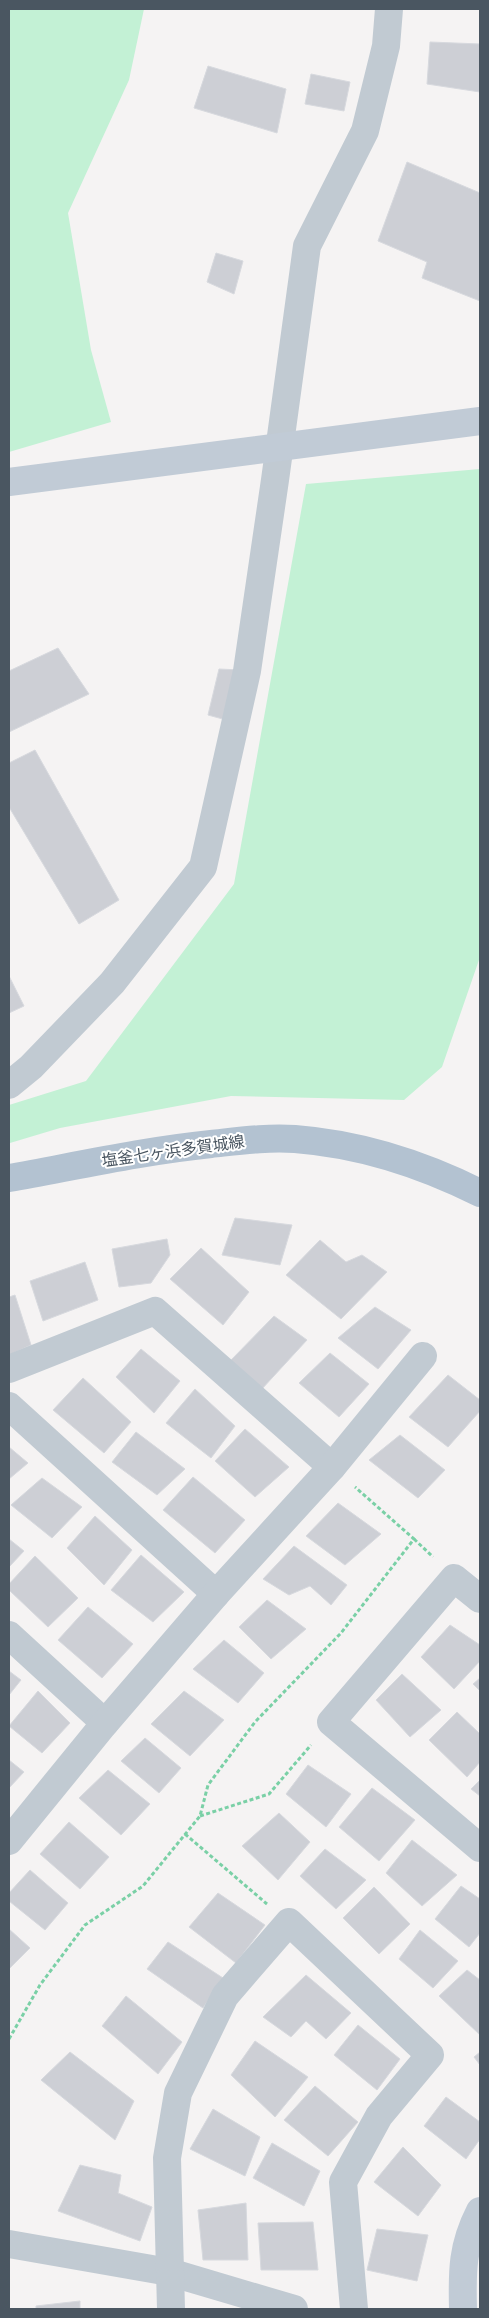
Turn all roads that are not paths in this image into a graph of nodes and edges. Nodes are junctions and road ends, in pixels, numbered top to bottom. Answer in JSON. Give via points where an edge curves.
{"nodes":[{"id":1,"x":390,"y":9,"type":"edge"},
{"id":2,"x":480,"y":421,"type":"edge"},
{"id":3,"x":280,"y":447,"type":"junction"},
{"id":4,"x":9,"y":482,"type":"edge"},
{"id":5,"x":9,"y":1085,"type":"edge"},
{"id":6,"x":9,"y":1178,"type":"edge"},
{"id":7,"x":480,"y":1193,"type":"edge"},
{"id":8,"x":423,"y":1356,"type":"dead end"},
{"id":9,"x":9,"y":1369,"type":"edge"},
{"id":10,"x":9,"y":1406,"type":"edge"},
{"id":11,"x":332,"y":1467,"type":"junction"},
{"id":12,"x":216,"y":1594,"type":"junction"},
{"id":13,"x":480,"y":1599,"type":"edge"},
{"id":14,"x":9,"y":1635,"type":"edge"},
{"id":15,"x":105,"y":1723,"type":"junction"},
{"id":16,"x":9,"y":1841,"type":"edge"},
{"id":17,"x":480,"y":1848,"type":"edge"},
{"id":18,"x":480,"y":2211,"type":"edge"},
{"id":19,"x":9,"y":2244,"type":"edge"},
{"id":20,"x":168,"y":2272,"type":"junction"},
{"id":21,"x":171,"y":2309,"type":"edge"},
{"id":22,"x":294,"y":2309,"type":"edge"},
{"id":23,"x":354,"y":2309,"type":"edge"},
{"id":24,"x":463,"y":2309,"type":"edge"}],
"edges":[{"from":1,"to":3,"type":"street","via":[[386,46],[365,132],[307,246]]},
{"from":2,"to":3,"type":"street"},
{"from":3,"to":4,"type":"street"},
{"from":3,"to":5,"type":"street","via":[[246,671],[203,866],[112,983]]},
{"from":6,"to":7,"type":"main road","name":"塩釜七ヶ浜多賀城線","via":[[174,1148],[252,1139],[294,1139],[386,1155],[421,1166]]},
{"from":8,"to":11,"type":"street"},
{"from":9,"to":11,"type":"street","via":[[155,1311]]},
{"from":10,"to":12,"type":"street"},
{"from":11,"to":12,"type":"street"},
{"from":12,"to":15,"type":"street"},
{"from":13,"to":17,"type":"street","via":[[454,1578],[332,1722]]},
{"from":14,"to":15,"type":"street"},
{"from":15,"to":16,"type":"street"},
{"from":18,"to":24,"type":"street","via":[[464,2251]]},
{"from":19,"to":20,"type":"street"},
{"from":20,"to":21,"type":"street"},
{"from":20,"to":22,"type":"street"},
{"from":20,"to":23,"type":"street","via":[[167,2158],[178,2093],[225,1996],[289,1922],[430,2055],[379,2116],[343,2182]]}]}
